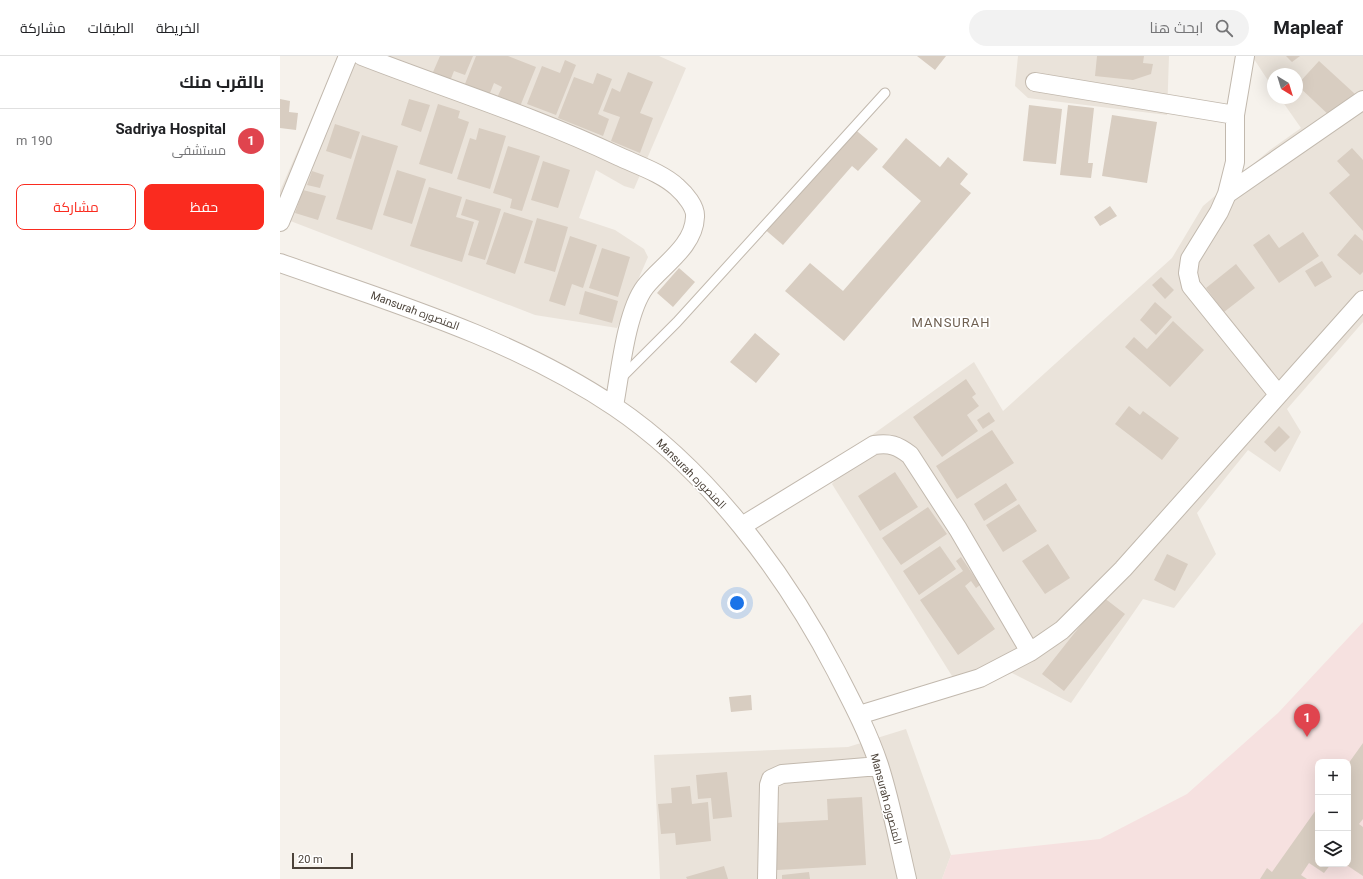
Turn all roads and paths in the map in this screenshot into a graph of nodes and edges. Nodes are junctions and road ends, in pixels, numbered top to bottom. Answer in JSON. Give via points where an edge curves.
{"nodes":[{"id":1,"x":348,"y":56,"type":"edge"},
{"id":2,"x":362,"y":56,"type":"edge"},
{"id":3,"x":1245,"y":56,"type":"edge"},
{"id":4,"x":1035,"y":82,"type":"dead end"},
{"id":5,"x":885,"y":93,"type":"dead end"},
{"id":6,"x":1363,"y":100,"type":"edge"},
{"id":7,"x":1235,"y":115,"type":"junction"},
{"id":8,"x":1227,"y":194,"type":"junction"},
{"id":9,"x":280,"y":222,"type":"edge"},
{"id":10,"x":280,"y":263,"type":"edge"},
{"id":11,"x":1363,"y":300,"type":"edge"},
{"id":12,"x":619,"y":381,"type":"junction"},
{"id":13,"x":1278,"y":394,"type":"junction"},
{"id":14,"x":614,"y":406,"type":"junction"},
{"id":15,"x":742,"y":526,"type":"junction"},
{"id":16,"x":1030,"y":652,"type":"junction"},
{"id":17,"x":859,"y":715,"type":"junction"},
{"id":18,"x":879,"y":766,"type":"junction"},
{"id":19,"x":767,"y":879,"type":"edge"},
{"id":20,"x":907,"y":879,"type":"edge"}],
"edges":[{"from":1,"to":9,"type":"street"},
{"from":2,"to":12,"type":"street","via":[[591,143],[661,177],[676,186],[690,201],[696,216],[692,233],[681,249],[645,286],[637,299],[631,316]]},
{"from":3,"to":7,"type":"street"},
{"from":4,"to":7,"type":"street"},
{"from":5,"to":12,"type":"lane","via":[[682,316]]},
{"from":6,"to":8,"type":"street"},
{"from":7,"to":8,"type":"street","via":[[1235,162]]},
{"from":8,"to":13,"type":"street","via":[[1190,259],[1188,273],[1191,286]]},
{"from":10,"to":14,"type":"street","name":"Mansurah المنصوره","via":[[433,317],[502,345]]},
{"from":11,"to":13,"type":"street"},
{"from":12,"to":14,"type":"street"},
{"from":13,"to":16,"type":"street","via":[[1123,569],[1062,630]]},
{"from":14,"to":15,"type":"street","name":"Mansurah المنصوره","via":[[649,432],[691,471]]},
{"from":15,"to":16,"type":"street","via":[[874,445],[888,443],[899,446],[910,455],[958,530]]},
{"from":15,"to":17,"type":"street","name":"Mansurah المنصوره","via":[[784,582],[820,640]]},
{"from":16,"to":17,"type":"street","via":[[980,678]]},
{"from":17,"to":18,"type":"street","name":"Mansurah المنصوره"},
{"from":18,"to":19,"type":"street","via":[[782,774],[771,779]]},
{"from":18,"to":20,"type":"street","name":"Mansurah المنصوره"}]}
